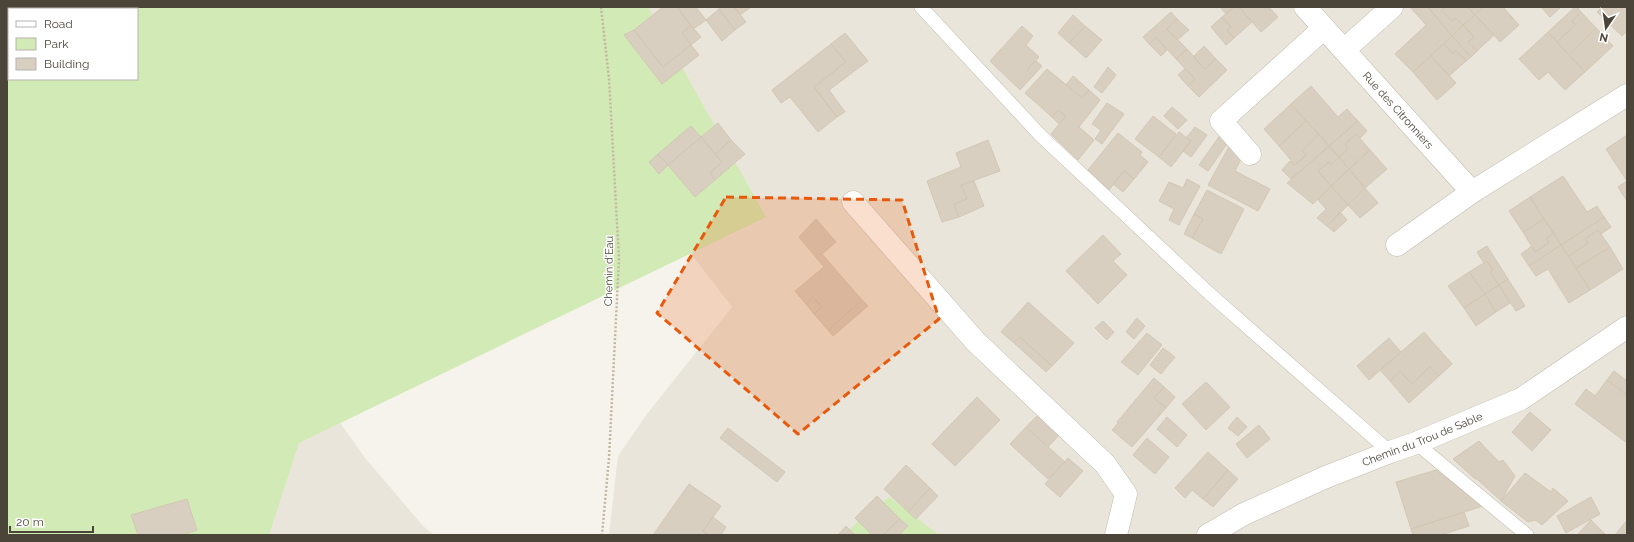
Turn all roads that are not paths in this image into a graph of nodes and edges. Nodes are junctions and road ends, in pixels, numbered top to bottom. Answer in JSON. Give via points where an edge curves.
{"nodes":[{"id":1,"x":921,"y":7,"type":"edge"},
{"id":2,"x":1305,"y":7,"type":"edge"},
{"id":3,"x":1392,"y":7,"type":"edge"},
{"id":4,"x":1324,"y":28,"type":"junction"},
{"id":5,"x":1344,"y":50,"type":"junction"},
{"id":6,"x":1627,"y":95,"type":"edge"},
{"id":7,"x":1250,"y":154,"type":"dead end"},
{"id":8,"x":1472,"y":192,"type":"junction"},
{"id":9,"x":853,"y":202,"type":"dead end"},
{"id":10,"x":1397,"y":245,"type":"dead end"},
{"id":11,"x":1626,"y":329,"type":"edge"},
{"id":12,"x":1416,"y":443,"type":"junction"},
{"id":13,"x":1390,"y":452,"type":"junction"},
{"id":14,"x":1116,"y":535,"type":"edge"},
{"id":15,"x":1208,"y":535,"type":"edge"},
{"id":16,"x":1527,"y":535,"type":"edge"}],
"edges":[{"from":1,"to":13,"type":"lane","via":[[1041,136],[1212,296]]},
{"from":2,"to":4,"type":"street","name":"Rue des Citronniers"},
{"from":3,"to":5,"type":"street"},
{"from":4,"to":5,"type":"street","name":"Rue des Citronniers"},
{"from":4,"to":7,"type":"street","via":[[1221,121]]},
{"from":5,"to":8,"type":"street","name":"Rue des Citronniers"},
{"from":6,"to":8,"type":"street"},
{"from":8,"to":10,"type":"street"},
{"from":9,"to":14,"type":"street","via":[[976,342],[1105,464],[1126,494]]},
{"from":11,"to":12,"type":"street","name":"Chemin du Trou de Sable","via":[[1522,399]]},
{"from":12,"to":13,"type":"street","name":"Chemin du Trou de Sable"},
{"from":12,"to":16,"type":"lane"},
{"from":13,"to":15,"type":"street","name":"Chemin du Trou de Sable","via":[[1326,477],[1244,514]]}]}
